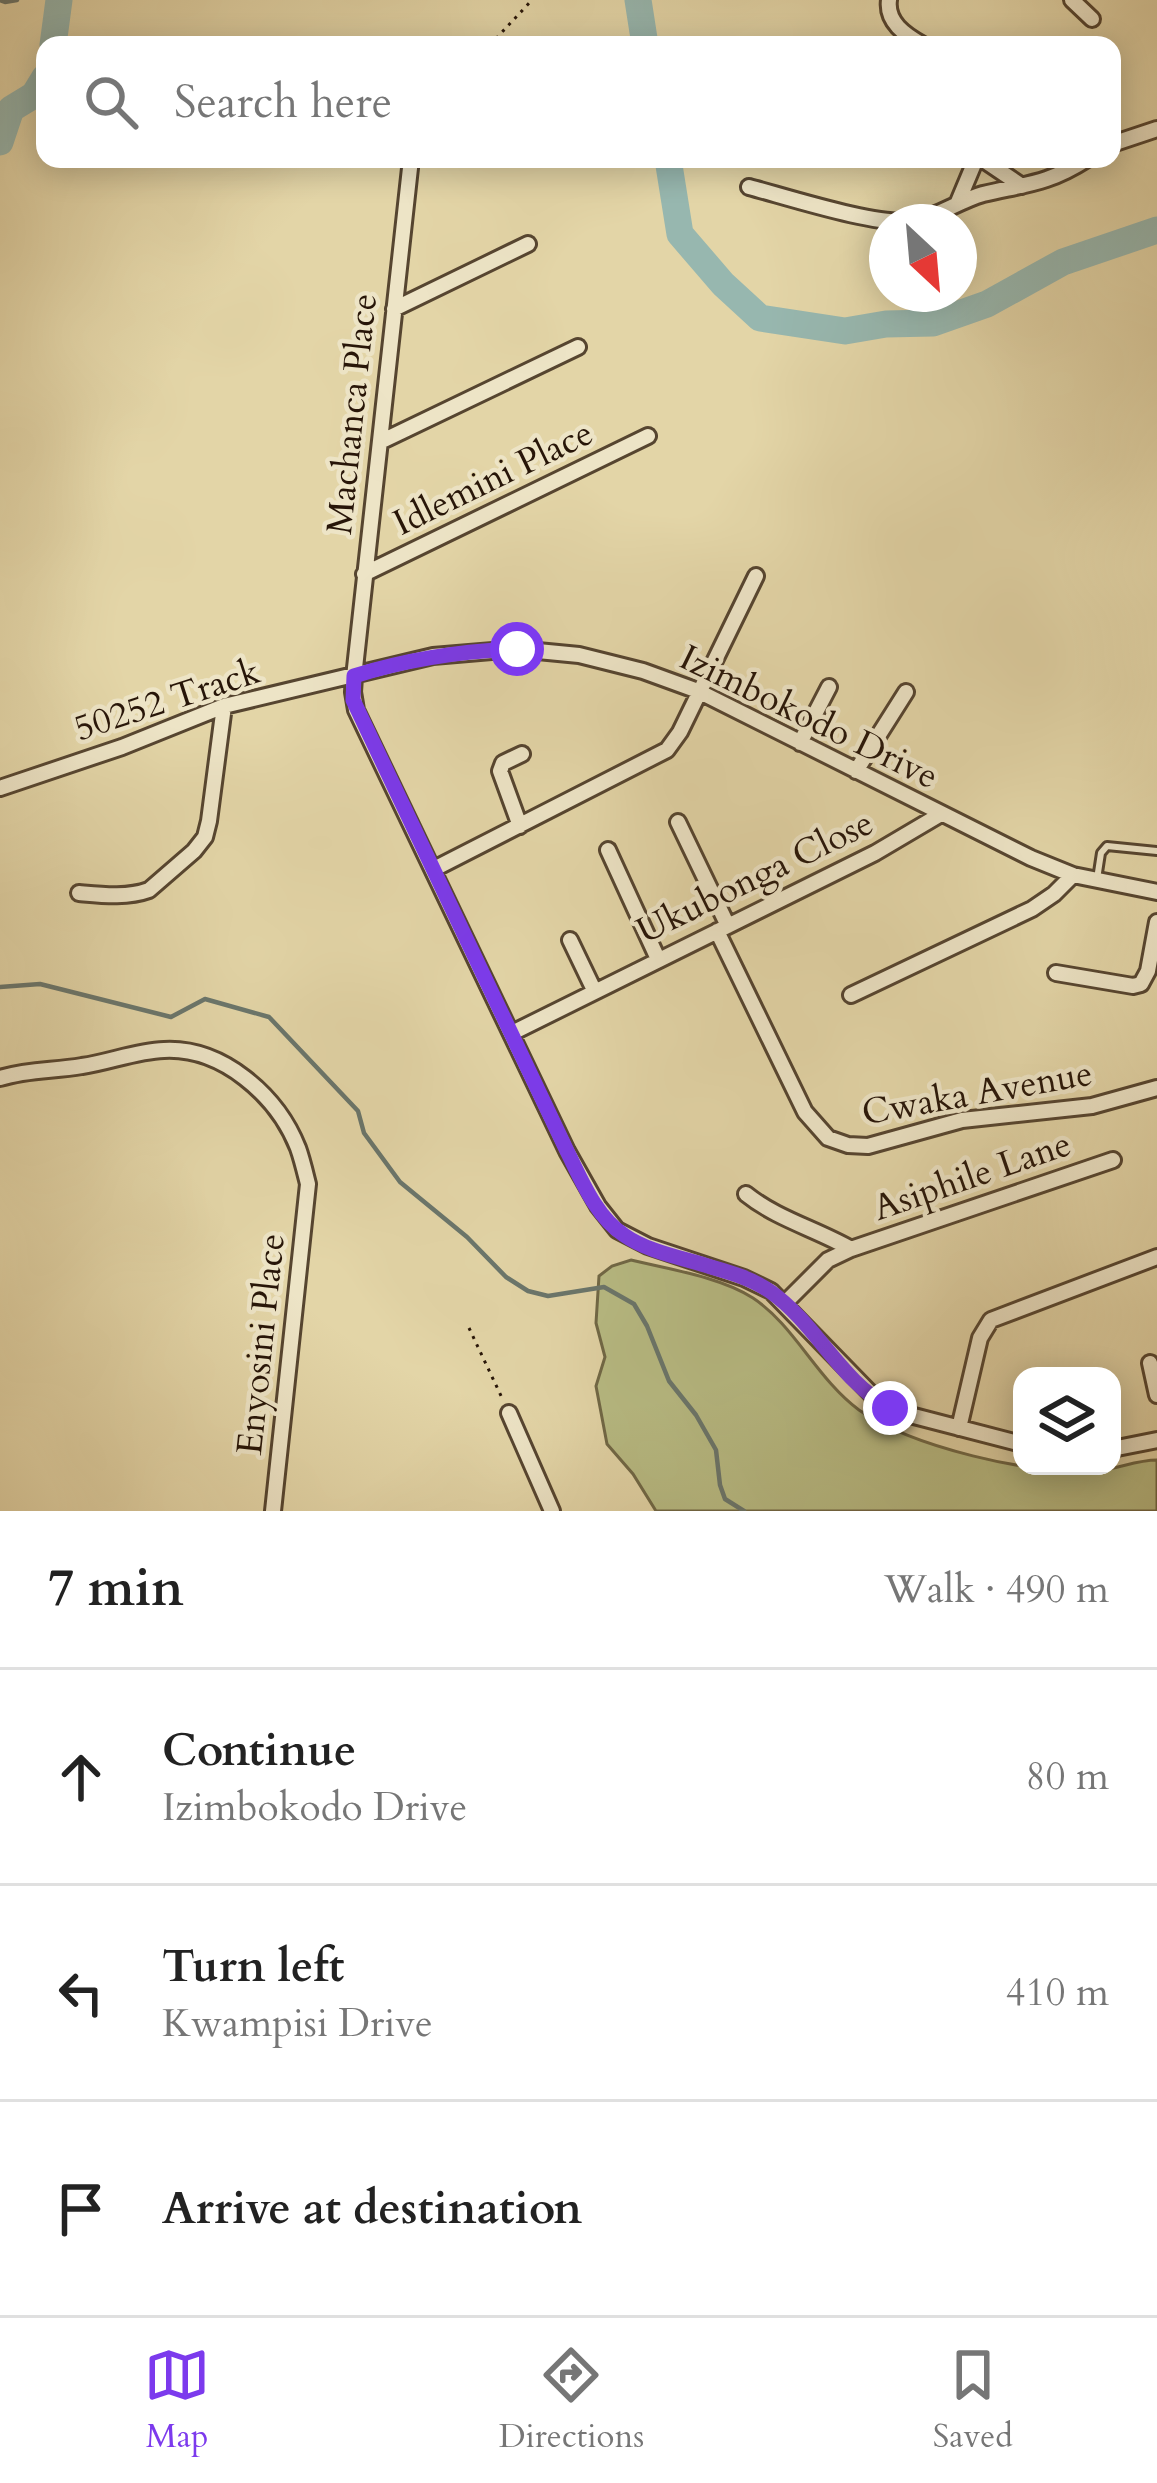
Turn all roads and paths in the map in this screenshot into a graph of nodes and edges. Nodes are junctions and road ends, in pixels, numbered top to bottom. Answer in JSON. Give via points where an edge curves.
{"nodes":[{"id":1,"x":532,"y":0,"type":"edge"},
{"id":2,"x":889,"y":0,"type":"edge"},
{"id":3,"x":1072,"y":0,"type":"edge"},
{"id":4,"x":1092,"y":19,"type":"dead end"},
{"id":5,"x":498,"y":36,"type":"edge"},
{"id":6,"x":909,"y":36,"type":"edge"},
{"id":7,"x":1157,"y":129,"type":"edge"},
{"id":8,"x":1121,"y":140,"type":"edge"},
{"id":9,"x":410,"y":168,"type":"edge"},
{"id":10,"x":975,"y":168,"type":"edge"},
{"id":11,"x":993,"y":168,"type":"edge"},
{"id":12,"x":1071,"y":168,"type":"edge"},
{"id":13,"x":1022,"y":186,"type":"junction"},
{"id":14,"x":749,"y":187,"type":"dead end"},
{"id":15,"x":958,"y":202,"type":"junction"},
{"id":16,"x":528,"y":244,"type":"dead end"},
{"id":17,"x":394,"y":309,"type":"junction"},
{"id":18,"x":578,"y":347,"type":"dead end"},
{"id":19,"x":648,"y":436,"type":"dead end"},
{"id":20,"x":380,"y":442,"type":"junction"},
{"id":21,"x":364,"y":574,"type":"junction"},
{"id":22,"x":756,"y":576,"type":"dead end"},
{"id":23,"x":354,"y":676,"type":"junction"},
{"id":24,"x":829,"y":687,"type":"dead end"},
{"id":25,"x":698,"y":691,"type":"junction"},
{"id":26,"x":906,"y":692,"type":"dead end"},
{"id":27,"x":224,"y":706,"type":"junction"},
{"id":28,"x":800,"y":743,"type":"junction"},
{"id":29,"x":522,"y":754,"type":"dead end"},
{"id":30,"x":856,"y":771,"type":"junction"},
{"id":31,"x":0,"y":788,"type":"edge"},
{"id":32,"x":941,"y":814,"type":"junction"},
{"id":33,"x":678,"y":822,"type":"dead end"},
{"id":34,"x":520,"y":826,"type":"junction"},
{"id":35,"x":608,"y":850,"type":"dead end"},
{"id":36,"x":1157,"y":851,"type":"edge"},
{"id":37,"x":434,"y":869,"type":"junction"},
{"id":38,"x":1073,"y":875,"type":"junction"},
{"id":39,"x":1097,"y":879,"type":"junction"},
{"id":40,"x":1157,"y":892,"type":"edge"},
{"id":41,"x":80,"y":893,"type":"dead end"},
{"id":42,"x":1157,"y":922,"type":"edge"},
{"id":43,"x":722,"y":928,"type":"junction"},
{"id":44,"x":570,"y":940,"type":"dead end"},
{"id":45,"x":658,"y":959,"type":"junction"},
{"id":46,"x":1056,"y":973,"type":"dead end"},
{"id":47,"x":594,"y":990,"type":"junction"},
{"id":48,"x":851,"y":995,"type":"dead end"},
{"id":49,"x":512,"y":1033,"type":"junction"},
{"id":50,"x":0,"y":1078,"type":"edge"},
{"id":51,"x":1157,"y":1088,"type":"edge"},
{"id":52,"x":1113,"y":1160,"type":"dead end"},
{"id":53,"x":746,"y":1193,"type":"dead end"},
{"id":54,"x":850,"y":1249,"type":"junction"},
{"id":55,"x":1157,"y":1257,"type":"edge"},
{"id":56,"x":784,"y":1303,"type":"junction"},
{"id":57,"x":469,"y":1328,"type":"dead end"},
{"id":58,"x":1150,"y":1363,"type":"dead end"},
{"id":59,"x":1157,"y":1394,"type":"edge"},
{"id":60,"x":508,"y":1413,"type":"joint"},
{"id":61,"x":959,"y":1428,"type":"junction"},
{"id":62,"x":1157,"y":1440,"type":"edge"},
{"id":63,"x":1013,"y":1442,"type":"edge"},
{"id":64,"x":1121,"y":1447,"type":"edge"},
{"id":65,"x":273,"y":1511,"type":"edge"},
{"id":66,"x":552,"y":1511,"type":"edge"}],
"edges":[{"from":1,"to":5,"type":"path"},
{"from":2,"to":6,"type":"street","via":[[893,21]]},
{"from":3,"to":4,"type":"street"},
{"from":7,"to":8,"type":"street"},
{"from":9,"to":17,"type":"street","name":"Machanca Place"},
{"from":10,"to":15,"type":"street"},
{"from":11,"to":13,"type":"street"},
{"from":12,"to":13,"type":"street"},
{"from":13,"to":15,"type":"street"},
{"from":14,"to":15,"type":"street","via":[[895,222]]},
{"from":16,"to":17,"type":"street"},
{"from":17,"to":20,"type":"street","name":"Machanca Place"},
{"from":18,"to":20,"type":"street"},
{"from":19,"to":21,"type":"street","name":"Idlemini Place"},
{"from":20,"to":21,"type":"street","name":"Machanca Place"},
{"from":21,"to":23,"type":"street","name":"Machanca Place"},
{"from":22,"to":25,"type":"street"},
{"from":23,"to":25,"type":"street","name":"Izimbokodo Drive","via":[[433,656],[517,649],[608,661]]},
{"from":23,"to":27,"type":"street","name":"50252 Track"},
{"from":23,"to":37,"type":"street","name":"Machanca Place","via":[[356,710]]},
{"from":24,"to":28,"type":"street"},
{"from":25,"to":28,"type":"street","name":"Izimbokodo Drive"},
{"from":25,"to":34,"type":"street","via":[[667,750]]},
{"from":26,"to":30,"type":"street"},
{"from":27,"to":31,"type":"street","name":"50252 Track"},
{"from":27,"to":41,"type":"street","via":[[201,844],[149,890]]},
{"from":28,"to":30,"type":"street","name":"Izimbokodo Drive"},
{"from":29,"to":34,"type":"street","via":[[500,771]]},
{"from":30,"to":32,"type":"street","name":"Izimbokodo Drive"},
{"from":32,"to":38,"type":"street","name":"Izimbokodo Drive"},
{"from":32,"to":43,"type":"street","name":"Ukubonga Close"},
{"from":33,"to":43,"type":"street"},
{"from":34,"to":37,"type":"street"},
{"from":35,"to":45,"type":"street"},
{"from":36,"to":39,"type":"lane","via":[[1107,846]]},
{"from":37,"to":49,"type":"street","name":"Machanca Place"},
{"from":38,"to":39,"type":"street","name":"Izimbokodo Drive"},
{"from":38,"to":48,"type":"street","via":[[1021,915]]},
{"from":39,"to":40,"type":"street","name":"Izimbokodo Drive"},
{"from":42,"to":46,"type":"street","via":[[1141,984]]},
{"from":43,"to":45,"type":"street","name":"Ukubonga Close"},
{"from":43,"to":51,"type":"street","name":"Cwaka Avenue","via":[[805,1112],[838,1142],[868,1146],[962,1120],[1092,1106]]},
{"from":44,"to":47,"type":"street"},
{"from":45,"to":47,"type":"street","name":"Ukubonga Close"},
{"from":47,"to":49,"type":"street","name":"Ukubonga Close"},
{"from":49,"to":56,"type":"street","name":"Machanca Place","via":[[584,1185],[617,1230],[759,1284]]},
{"from":50,"to":65,"type":"street","name":"Enyosini Place","via":[[191,1051],[249,1082],[271,1104],[308,1184]]},
{"from":52,"to":54,"type":"street","name":"Asiphile Lane"},
{"from":53,"to":54,"type":"street","name":"Asiphile Lane"},
{"from":54,"to":56,"type":"street","name":"Asiphile Lane"},
{"from":55,"to":61,"type":"street","via":[[991,1320]]},
{"from":56,"to":61,"type":"street","name":"Machanca Place","via":[[879,1402]]},
{"from":57,"to":60,"type":"path"},
{"from":58,"to":59,"type":"street"},
{"from":60,"to":66,"type":"street"},
{"from":61,"to":63,"type":"street","name":"Machanca Place"},
{"from":62,"to":64,"type":"street"}]}
